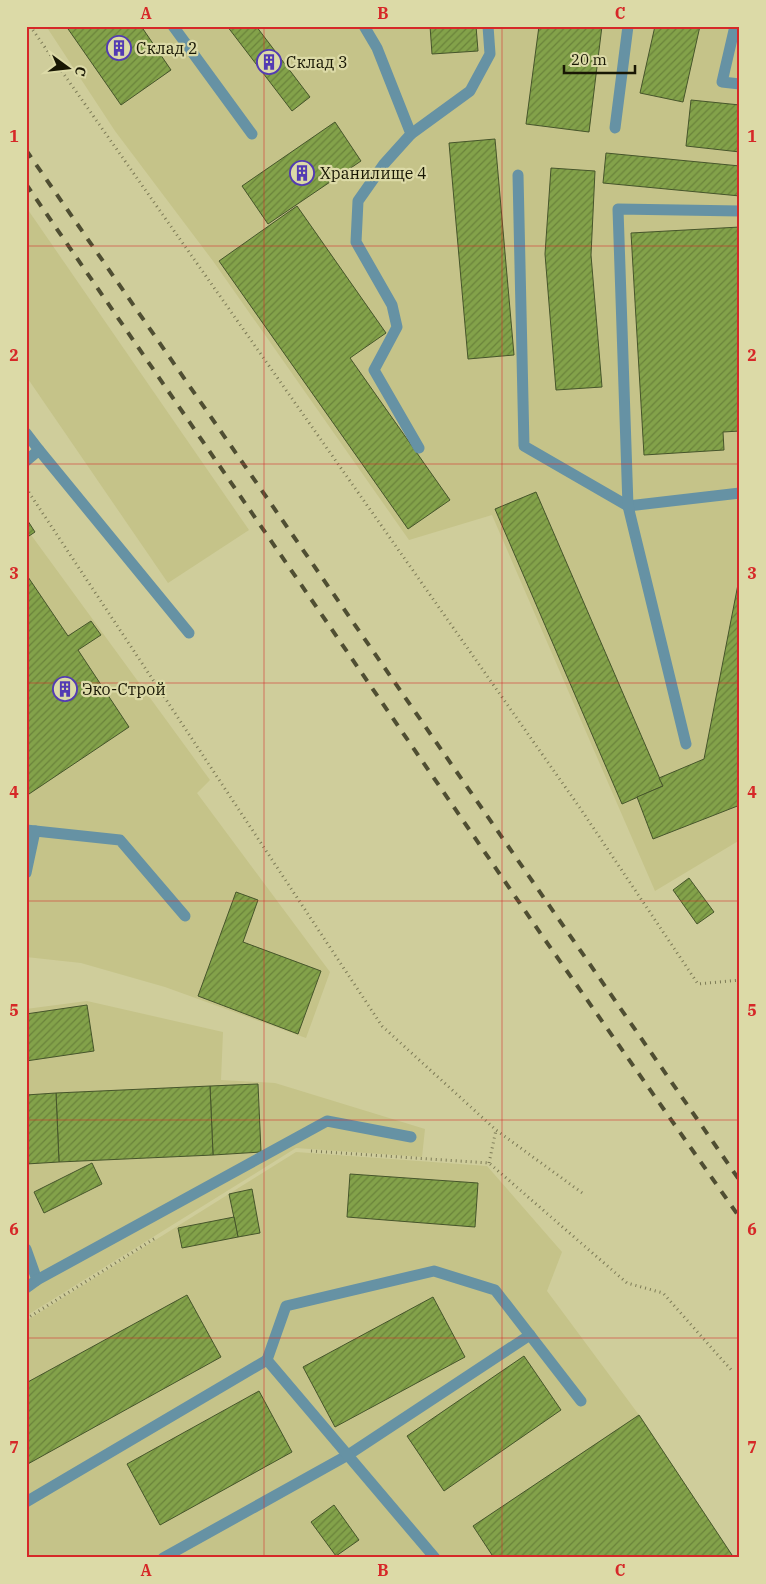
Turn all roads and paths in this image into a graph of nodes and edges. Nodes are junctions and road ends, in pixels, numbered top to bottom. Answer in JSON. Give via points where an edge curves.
{"nodes":[{"id":1,"x":30,"y":26,"type":"edge"},
{"id":2,"x":173,"y":26,"type":"edge"},
{"id":3,"x":364,"y":26,"type":"edge"},
{"id":4,"x":488,"y":26,"type":"edge"},
{"id":5,"x":628,"y":26,"type":"edge"},
{"id":6,"x":735,"y":26,"type":"edge"},
{"id":7,"x":740,"y":84,"type":"edge"},
{"id":8,"x":615,"y":128,"type":"dead end"},
{"id":9,"x":252,"y":134,"type":"dead end"},
{"id":10,"x":411,"y":134,"type":"junction"},
{"id":11,"x":518,"y":175,"type":"dead end"},
{"id":12,"x":740,"y":210,"type":"edge"},
{"id":13,"x":26,"y":433,"type":"edge"},
{"id":14,"x":419,"y":448,"type":"dead end"},
{"id":15,"x":39,"y":450,"type":"junction"},
{"id":16,"x":26,"y":461,"type":"edge"},
{"id":17,"x":26,"y":488,"type":"edge"},
{"id":18,"x":740,"y":493,"type":"edge"},
{"id":19,"x":628,"y":506,"type":"junction"},
{"id":20,"x":189,"y":633,"type":"dead end"},
{"id":21,"x":686,"y":744,"type":"dead end"},
{"id":22,"x":30,"y":831,"type":"edge"},
{"id":23,"x":26,"y":873,"type":"edge"},
{"id":24,"x":185,"y":916,"type":"dead end"},
{"id":25,"x":740,"y":980,"type":"edge"},
{"id":26,"x":496,"y":1130,"type":"junction"},
{"id":27,"x":411,"y":1137,"type":"dead end"},
{"id":28,"x":305,"y":1150,"type":"dead end"},
{"id":29,"x":489,"y":1163,"type":"junction"},
{"id":30,"x":585,"y":1195,"type":"dead end"},
{"id":31,"x":161,"y":1234,"type":"dead end"},
{"id":32,"x":26,"y":1249,"type":"edge"},
{"id":33,"x":37,"y":1280,"type":"junction"},
{"id":34,"x":26,"y":1288,"type":"edge"},
{"id":35,"x":26,"y":1319,"type":"edge"},
{"id":36,"x":530,"y":1335,"type":"junction"},
{"id":37,"x":267,"y":1360,"type":"junction"},
{"id":38,"x":733,"y":1372,"type":"dead end"},
{"id":39,"x":581,"y":1402,"type":"dead end"},
{"id":40,"x":348,"y":1455,"type":"junction"},
{"id":41,"x":26,"y":1502,"type":"edge"},
{"id":42,"x":163,"y":1558,"type":"edge"},
{"id":43,"x":435,"y":1558,"type":"edge"}],
"edges":[{"from":1,"to":25,"type":"path","via":[[580,808],[698,984]]},
{"from":2,"to":9,"type":"lane"},
{"from":3,"to":10,"type":"lane","via":[[377,48]]},
{"from":4,"to":10,"type":"lane","via":[[490,54],[470,92]]},
{"from":5,"to":8,"type":"lane"},
{"from":6,"to":7,"type":"lane","via":[[722,82]]},
{"from":10,"to":14,"type":"lane","via":[[384,164],[358,201],[356,242],[392,305],[397,327],[374,370]]},
{"from":11,"to":19,"type":"lane","via":[[524,446]]},
{"from":12,"to":19,"type":"lane","via":[[618,209]]},
{"from":13,"to":15,"type":"lane"},
{"from":15,"to":16,"type":"lane"},
{"from":15,"to":20,"type":"lane"},
{"from":17,"to":26,"type":"path","via":[[382,1026]]},
{"from":18,"to":19,"type":"lane"},
{"from":19,"to":21,"type":"lane"},
{"from":22,"to":23,"type":"lane"},
{"from":22,"to":24,"type":"lane","via":[[120,840]]},
{"from":26,"to":29,"type":"path"},
{"from":26,"to":30,"type":"path"},
{"from":27,"to":33,"type":"lane","via":[[326,1121]]},
{"from":28,"to":29,"type":"path"},
{"from":29,"to":38,"type":"path","via":[[627,1283],[663,1293]]},
{"from":31,"to":35,"type":"path"},
{"from":32,"to":33,"type":"lane"},
{"from":33,"to":34,"type":"lane"},
{"from":36,"to":37,"type":"lane","via":[[495,1290],[434,1271],[286,1306]]},
{"from":36,"to":39,"type":"lane"},
{"from":36,"to":40,"type":"lane"},
{"from":37,"to":40,"type":"lane"},
{"from":37,"to":41,"type":"lane"},
{"from":40,"to":42,"type":"lane"},
{"from":40,"to":43,"type":"lane"}]}
